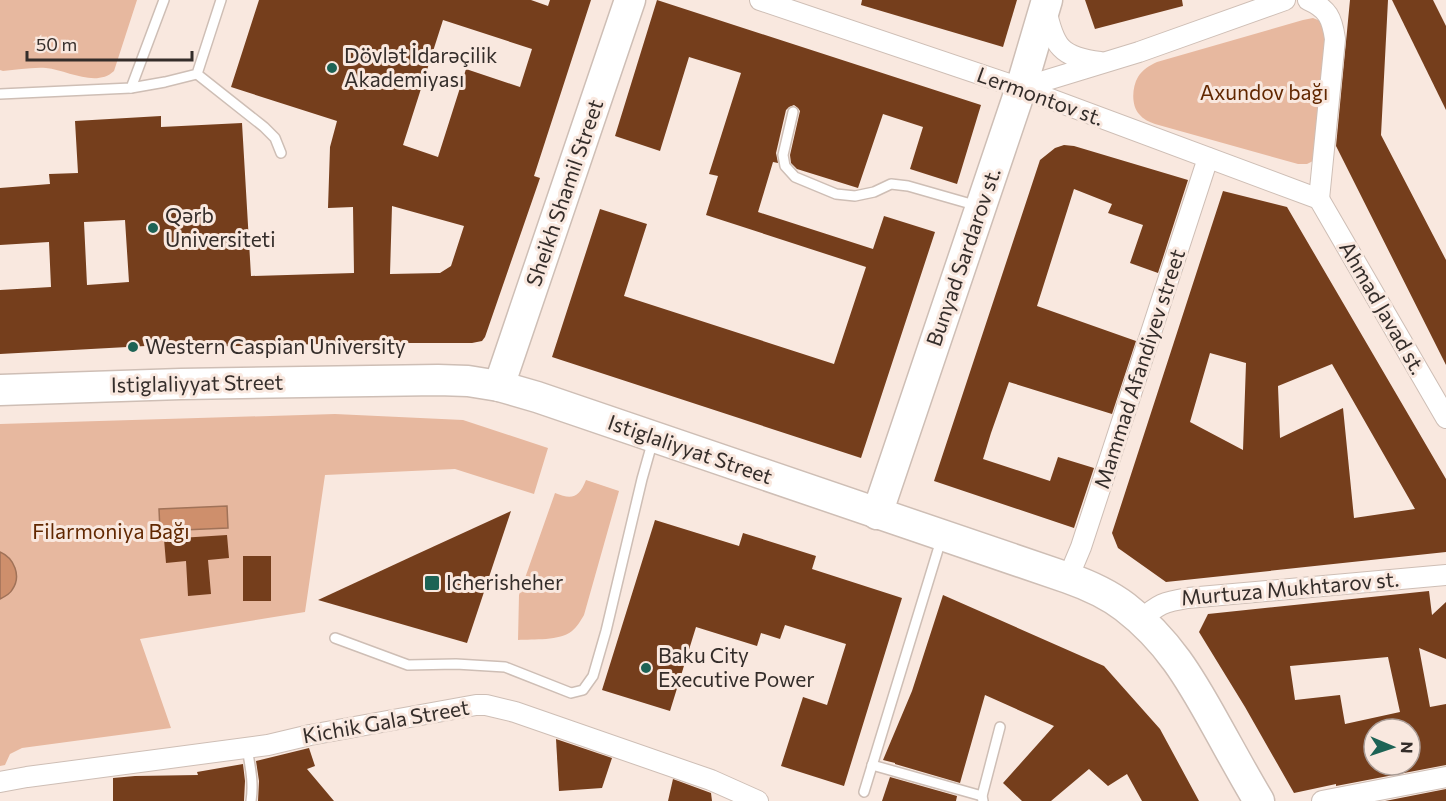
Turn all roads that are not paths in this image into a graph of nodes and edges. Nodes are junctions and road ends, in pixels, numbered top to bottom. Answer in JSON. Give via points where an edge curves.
{"nodes":[{"id":1,"x":164,"y":0,"type":"edge"},
{"id":2,"x":221,"y":0,"type":"edge"},
{"id":3,"x":630,"y":0,"type":"edge"},
{"id":4,"x":760,"y":0,"type":"edge"},
{"id":5,"x":1285,"y":0,"type":"edge"},
{"id":6,"x":1308,"y":0,"type":"edge"},
{"id":7,"x":1046,"y":3,"type":"edge"},
{"id":8,"x":1105,"y":62,"type":"junction"},
{"id":9,"x":197,"y":74,"type":"junction"},
{"id":10,"x":131,"y":88,"type":"junction"},
{"id":11,"x":1020,"y":88,"type":"junction"},
{"id":12,"x":0,"y":94,"type":"edge"},
{"id":13,"x":793,"y":112,"type":"dead end"},
{"id":14,"x":281,"y":153,"type":"dead end"},
{"id":15,"x":1208,"y":159,"type":"junction"},
{"id":16,"x":1319,"y":199,"type":"junction"},
{"id":17,"x":981,"y":206,"type":"junction"},
{"id":18,"x":499,"y":386,"type":"junction"},
{"id":19,"x":0,"y":390,"type":"edge"},
{"id":20,"x":1445,"y":413,"type":"edge"},
{"id":21,"x":654,"y":437,"type":"junction"},
{"id":22,"x":877,"y":514,"type":"junction"},
{"id":23,"x":942,"y":535,"type":"junction"},
{"id":24,"x":1446,"y":575,"type":"edge"},
{"id":25,"x":1068,"y":578,"type":"junction"},
{"id":26,"x":1140,"y":620,"type":"junction"},
{"id":27,"x":335,"y":638,"type":"dead end"},
{"id":28,"x":1000,"y":727,"type":"dead end"},
{"id":29,"x":247,"y":748,"type":"junction"},
{"id":30,"x":872,"y":765,"type":"junction"},
{"id":31,"x":1446,"y":777,"type":"edge"},
{"id":32,"x":0,"y":782,"type":"edge"},
{"id":33,"x":864,"y":792,"type":"dead end"},
{"id":34,"x":982,"y":798,"type":"edge"},
{"id":35,"x":251,"y":801,"type":"edge"},
{"id":36,"x":758,"y":801,"type":"edge"},
{"id":37,"x":1258,"y":801,"type":"edge"},
{"id":38,"x":1322,"y":801,"type":"edge"}],
"edges":[{"from":1,"to":10,"type":"lane"},
{"from":2,"to":9,"type":"lane"},
{"from":3,"to":18,"type":"main road","name":"Sheikh Shamil Street"},
{"from":4,"to":11,"type":"street","name":"Lermontov st."},
{"from":5,"to":8,"type":"street"},
{"from":6,"to":16,"type":"street","via":[[1327,13],[1335,39]]},
{"from":7,"to":8,"type":"street","via":[[1056,42],[1068,54]]},
{"from":7,"to":11,"type":"main road","name":"Bunyad Sardarov st."},
{"from":8,"to":11,"type":"street"},
{"from":9,"to":10,"type":"lane"},
{"from":9,"to":14,"type":"lane","via":[[264,127],[275,138]]},
{"from":10,"to":12,"type":"lane"},
{"from":11,"to":15,"type":"street","name":"Lermontov st."},
{"from":11,"to":17,"type":"main road","name":"Bunyad Sardarov st."},
{"from":13,"to":17,"type":"lane","via":[[783,155],[785,166],[795,177],[836,194],[855,196],[891,184]]},
{"from":15,"to":16,"type":"street","name":"Lermontov st."},
{"from":15,"to":25,"type":"street","name":"Mammad Afandiyev street"},
{"from":16,"to":20,"type":"street","name":"Ahmad Javad st."},
{"from":17,"to":22,"type":"main road","name":"Bunyad Sardarov st."},
{"from":18,"to":19,"type":"main road","name":"Istiglaliyyat Street","via":[[408,379]]},
{"from":18,"to":21,"type":"main road","name":"Istiglaliyyat Street"},
{"from":21,"to":22,"type":"main road","name":"Istiglaliyyat Street"},
{"from":21,"to":27,"type":"lane","via":[[606,631],[593,676],[583,690],[571,693],[505,667],[408,665]]},
{"from":22,"to":23,"type":"main road","name":"Istiglaliyyat Street"},
{"from":23,"to":25,"type":"main road","name":"Istiglaliyyat Street"},
{"from":23,"to":30,"type":"lane"},
{"from":24,"to":26,"type":"street","name":"Murtuza Mukhtarov st.","via":[[1188,598],[1159,605]]},
{"from":25,"to":26,"type":"main road","name":"Istiglaliyyat Street","via":[[1104,594]]},
{"from":26,"to":37,"type":"main road","name":"Istiglaliyyat Street","via":[[1192,681]]},
{"from":28,"to":34,"type":"lane"},
{"from":29,"to":32,"type":"street","name":"Kichik Gala Street"},
{"from":29,"to":35,"type":"lane"},
{"from":29,"to":36,"type":"street","name":"Kichik Gala Street","via":[[486,705],[711,780]]},
{"from":30,"to":33,"type":"lane"},
{"from":30,"to":34,"type":"lane"},
{"from":31,"to":38,"type":"street"}]}
